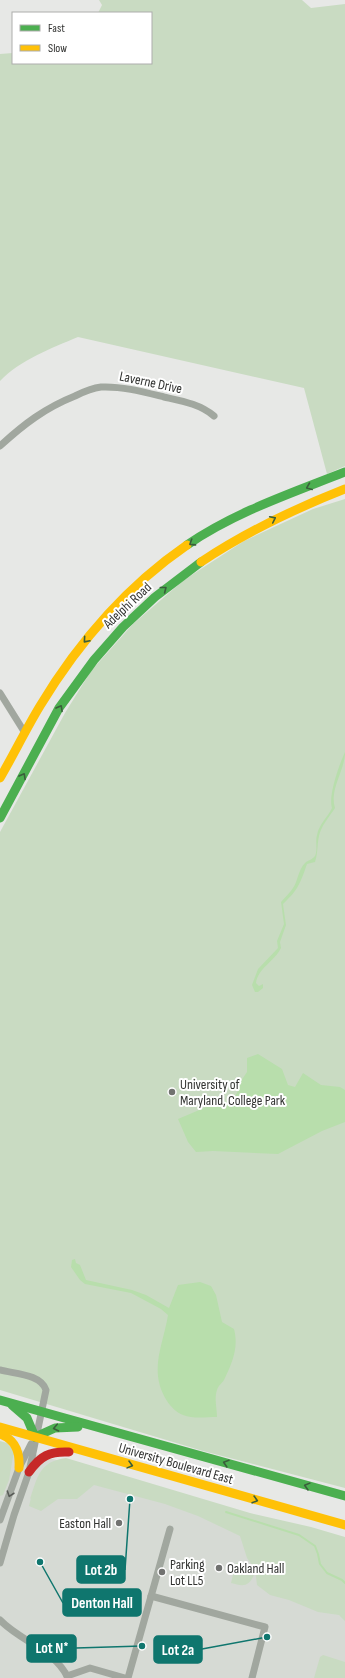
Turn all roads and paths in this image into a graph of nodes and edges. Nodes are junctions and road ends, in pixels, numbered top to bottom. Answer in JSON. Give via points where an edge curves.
{"nodes":[{"id":1,"x":214,"y":416,"type":"dead end"},
{"id":2,"x":0,"y":446,"type":"edge"},
{"id":3,"x":345,"y":472,"type":"edge"},
{"id":4,"x":345,"y":488,"type":"edge"},
{"id":5,"x":0,"y":693,"type":"edge"},
{"id":6,"x":25,"y":733,"type":"junction"},
{"id":7,"x":0,"y":778,"type":"edge"},
{"id":8,"x":0,"y":818,"type":"edge"},
{"id":9,"x":0,"y":1370,"type":"edge"},
{"id":10,"x":0,"y":1400,"type":"edge"},
{"id":11,"x":42,"y":1412,"type":"junction"},
{"id":12,"x":0,"y":1427,"type":"edge"},
{"id":13,"x":107,"y":1429,"type":"junction"},
{"id":14,"x":0,"y":1434,"type":"edge"},
{"id":15,"x":35,"y":1437,"type":"junction"},
{"id":16,"x":93,"y":1454,"type":"junction"},
{"id":17,"x":19,"y":1468,"type":"junction"},
{"id":18,"x":29,"y":1472,"type":"junction"},
{"id":19,"x":345,"y":1496,"type":"edge"},
{"id":20,"x":0,"y":1520,"type":"edge"},
{"id":21,"x":345,"y":1525,"type":"edge"},
{"id":22,"x":170,"y":1529,"type":"dead end"},
{"id":23,"x":0,"y":1563,"type":"edge"},
{"id":24,"x":151,"y":1596,"type":"junction"},
{"id":25,"x":0,"y":1620,"type":"edge"},
{"id":26,"x":0,"y":1631,"type":"edge"},
{"id":27,"x":12,"y":1631,"type":"junction"},
{"id":28,"x":68,"y":1677,"type":"edge"},
{"id":29,"x":126,"y":1678,"type":"edge"},
{"id":30,"x":252,"y":1678,"type":"edge"}],
"edges":[{"from":1,"to":2,"type":"street","name":"Laverne Drive","via":[[206,409],[165,397],[99,387],[46,409]]},
{"from":3,"to":6,"type":"main road","name":"Adelphi Road","one_way":true,"via":[[216,528],[192,542],[148,576],[78,649]]},
{"from":8,"to":4,"type":"main road","name":"Adelphi Road","one_way":true,"via":[[66,697],[103,647],[144,605],[218,549],[275,518]]},
{"from":5,"to":6,"type":"street"},
{"from":6,"to":7,"type":"main road","name":"Adelphi Road"},
{"from":9,"to":11,"type":"street","via":[[40,1381],[44,1385],[46,1390]]},
{"from":10,"to":11,"type":"main road","name":"University Boulevard East"},
{"from":10,"to":15,"type":"main road","via":[[25,1416]]},
{"from":11,"to":13,"type":"main road","name":"University Boulevard East"},
{"from":11,"to":15,"type":"street"},
{"from":12,"to":15,"type":"main road","name":"University Boulevard East"},
{"from":13,"to":15,"type":"main road","one_way":true,"via":[[62,1426]]},
{"from":19,"to":13,"type":"main road","name":"University Boulevard East","one_way":true},
{"from":14,"to":17,"type":"main road","via":[[6,1435],[17,1446],[20,1455]]},
{"from":15,"to":16,"type":"main road","name":"University Boulevard East"},
{"from":15,"to":17,"type":"street"},
{"from":15,"to":18,"type":"street"},
{"from":16,"to":18,"type":"main road","via":[[49,1452],[39,1458]]},
{"from":16,"to":21,"type":"main road","name":"University Boulevard East","one_way":true},
{"from":17,"to":20,"type":"street","one_way":true},
{"from":18,"to":23,"type":"street"},
{"from":22,"to":24,"type":"street"},
{"from":24,"to":29,"type":"street"},
{"from":24,"to":30,"type":"street","via":[[265,1627]]},
{"from":25,"to":27,"type":"street"},
{"from":26,"to":27,"type":"street"},
{"from":27,"to":28,"type":"street","via":[[49,1656]]},
{"from":28,"to":29,"type":"street","via":[[90,1668]]}]}
